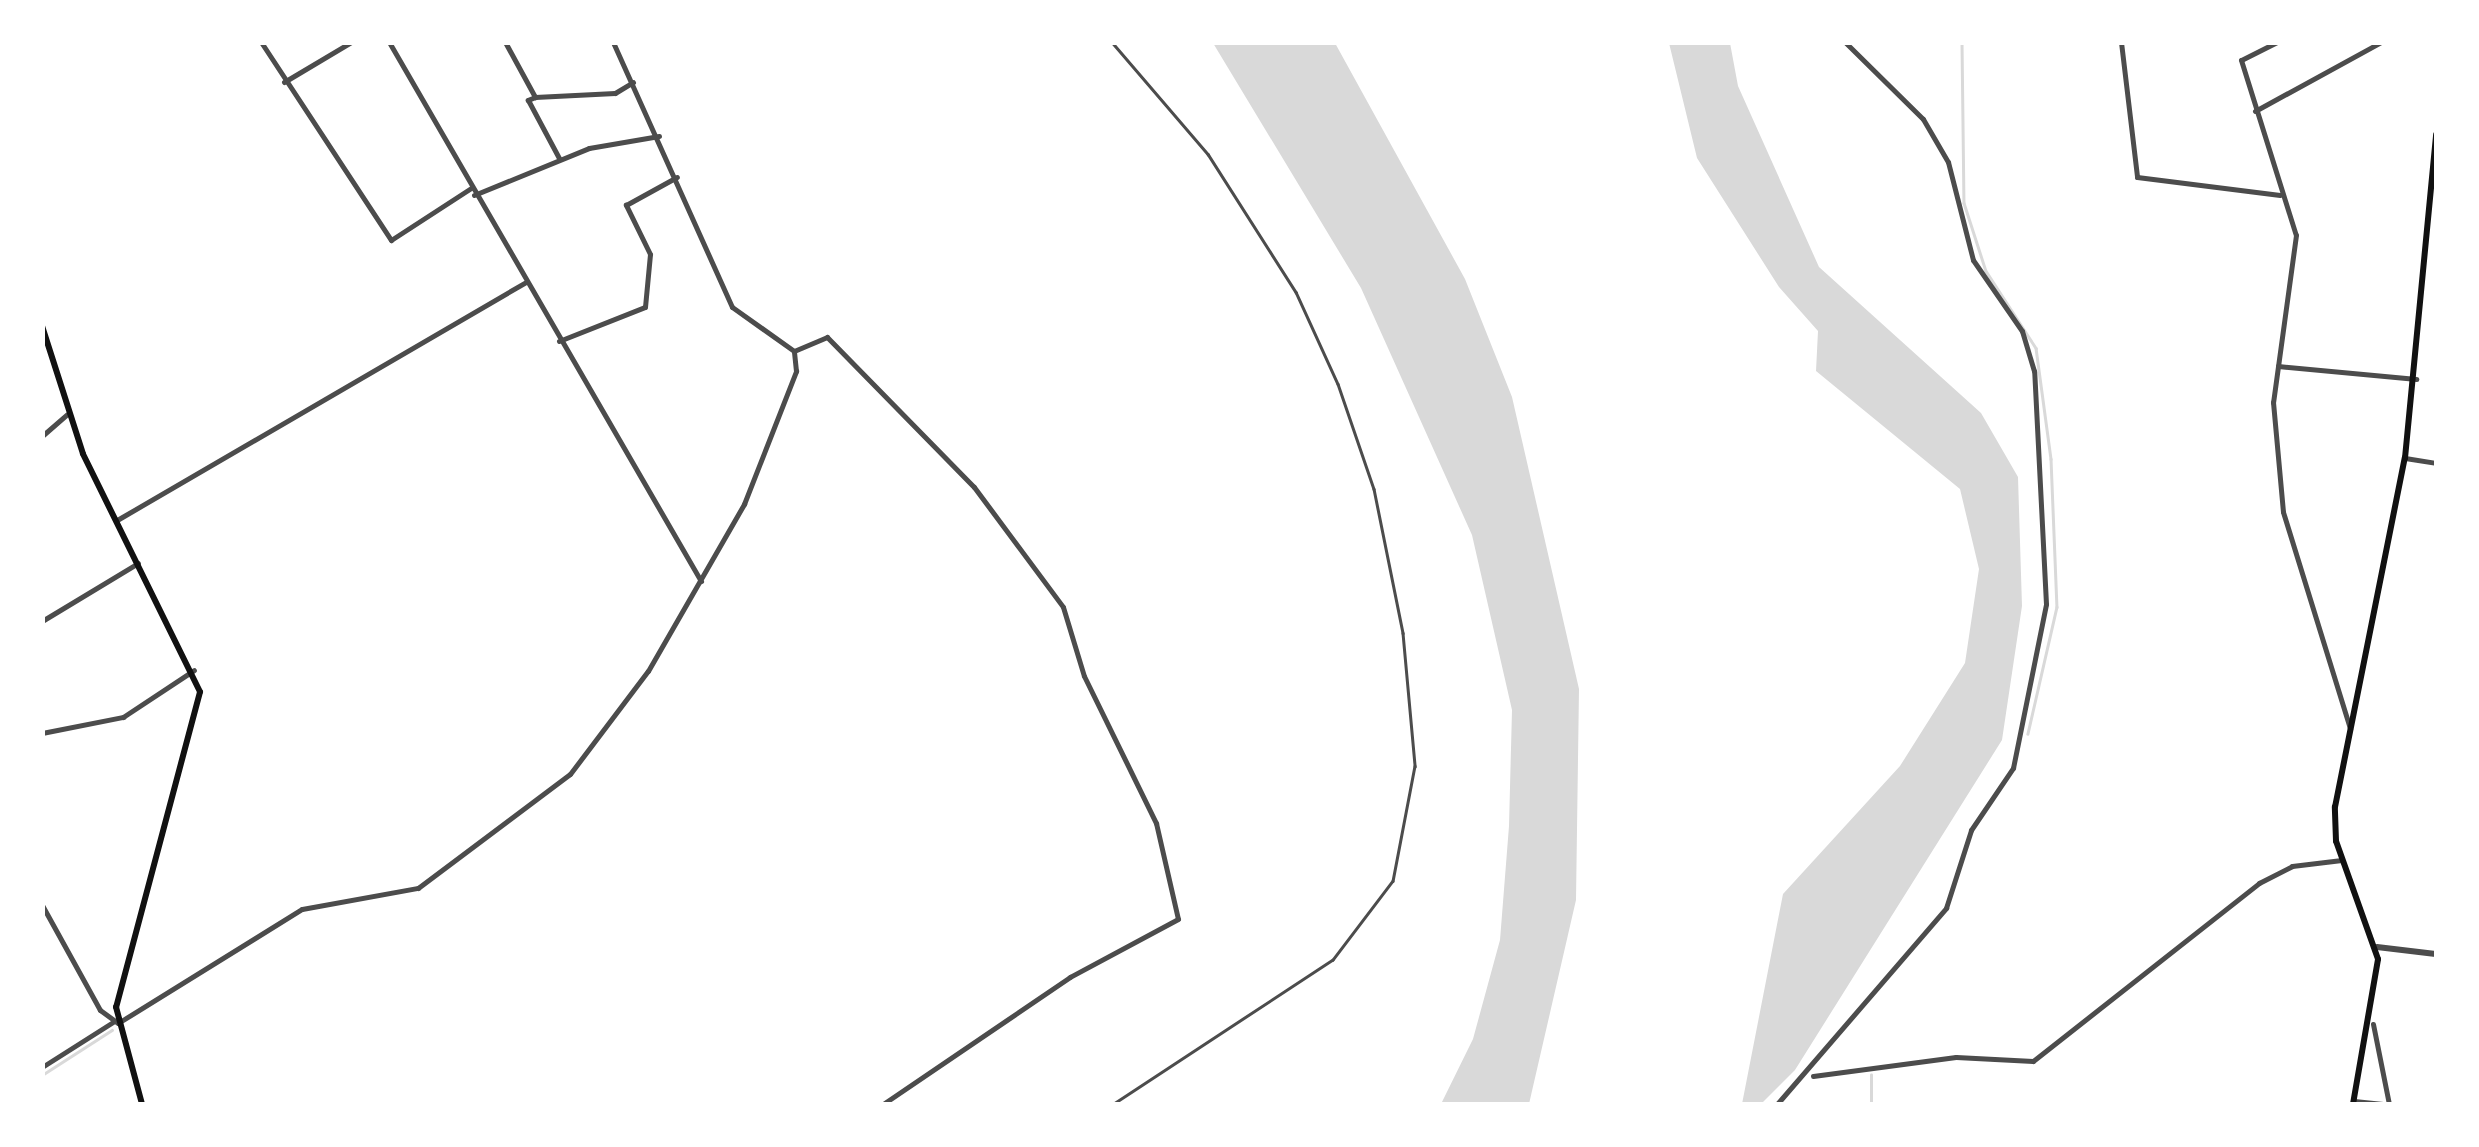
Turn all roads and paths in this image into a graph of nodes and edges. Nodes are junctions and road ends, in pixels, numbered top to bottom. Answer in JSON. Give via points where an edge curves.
{"nodes":[{"id":1,"x":261,"y":42,"type":"edge"},
{"id":2,"x":351,"y":42,"type":"edge"},
{"id":3,"x":390,"y":42,"type":"edge"},
{"id":4,"x":505,"y":42,"type":"edge"},
{"id":5,"x":613,"y":42,"type":"edge"},
{"id":6,"x":1112,"y":42,"type":"edge"},
{"id":7,"x":1844,"y":42,"type":"edge"},
{"id":8,"x":2120,"y":42,"type":"edge"},
{"id":9,"x":2278,"y":42,"type":"edge"},
{"id":10,"x":2381,"y":42,"type":"edge"},
{"id":11,"x":284,"y":82,"type":"junction"},
{"id":12,"x":634,"y":82,"type":"junction"},
{"id":13,"x":535,"y":97,"type":"junction"},
{"id":14,"x":2255,"y":111,"type":"junction"},
{"id":15,"x":2436,"y":134,"type":"edge"},
{"id":16,"x":659,"y":136,"type":"junction"},
{"id":17,"x":559,"y":158,"type":"junction"},
{"id":18,"x":676,"y":177,"type":"junction"},
{"id":19,"x":472,"y":192,"type":"junction"},
{"id":20,"x":2280,"y":195,"type":"junction"},
{"id":21,"x":526,"y":284,"type":"junction"},
{"id":22,"x":42,"y":326,"type":"edge"},
{"id":23,"x":558,"y":342,"type":"junction"},
{"id":24,"x":794,"y":350,"type":"junction"},
{"id":25,"x":2278,"y":366,"type":"junction"},
{"id":26,"x":2416,"y":379,"type":"junction"},
{"id":27,"x":67,"y":414,"type":"junction"},
{"id":28,"x":42,"y":436,"type":"edge"},
{"id":29,"x":2405,"y":458,"type":"junction"},
{"id":30,"x":2436,"y":462,"type":"edge"},
{"id":31,"x":117,"y":520,"type":"junction"},
{"id":32,"x":139,"y":563,"type":"junction"},
{"id":33,"x":701,"y":580,"type":"junction"},
{"id":34,"x":42,"y":621,"type":"edge"},
{"id":35,"x":194,"y":670,"type":"junction"},
{"id":36,"x":2350,"y":729,"type":"junction"},
{"id":37,"x":42,"y":732,"type":"edge"},
{"id":38,"x":2342,"y":860,"type":"junction"},
{"id":39,"x":42,"y":905,"type":"edge"},
{"id":40,"x":2377,"y":947,"type":"junction"},
{"id":41,"x":2436,"y":954,"type":"edge"},
{"id":42,"x":115,"y":1022,"type":"junction"},
{"id":43,"x":2373,"y":1024,"type":"junction"},
{"id":44,"x":42,"y":1067,"type":"edge"},
{"id":45,"x":1810,"y":1076,"type":"junction"},
{"id":46,"x":2354,"y":1103,"type":"edge"},
{"id":47,"x":142,"y":1104,"type":"edge"},
{"id":48,"x":883,"y":1104,"type":"edge"},
{"id":49,"x":1114,"y":1104,"type":"edge"},
{"id":50,"x":1777,"y":1104,"type":"edge"},
{"id":51,"x":2386,"y":1104,"type":"edge"}],
"edges":[{"from":1,"to":11,"type":"street"},
{"from":2,"to":11,"type":"street"},
{"from":3,"to":19,"type":"street"},
{"from":4,"to":13,"type":"street"},
{"from":5,"to":12,"type":"street"},
{"from":6,"to":49,"type":"lane","via":[[1208,154],[1296,292],[1338,384],[1370,472],[1395,592],[1414,766],[1397,871],[1333,960]]},
{"from":7,"to":45,"type":"street","via":[[1930,130],[1948,162],[1973,260],[2022,331],[2034,372],[2046,604],[2013,768],[1972,830],[1946,908]]},
{"from":8,"to":20,"type":"street","via":[[2137,177]]},
{"from":9,"to":14,"type":"street","via":[[2241,60]]},
{"from":10,"to":14,"type":"street"},
{"from":11,"to":19,"type":"street","via":[[391,240]]},
{"from":12,"to":13,"type":"street","via":[[616,93]]},
{"from":12,"to":16,"type":"street"},
{"from":13,"to":17,"type":"street","via":[[528,100]]},
{"from":14,"to":20,"type":"street"},
{"from":15,"to":26,"type":"main road"},
{"from":16,"to":17,"type":"street"},
{"from":16,"to":18,"type":"street"},
{"from":17,"to":19,"type":"street"},
{"from":18,"to":23,"type":"street","via":[[626,205],[650,254],[645,307]]},
{"from":18,"to":24,"type":"street","via":[[732,307]]},
{"from":19,"to":21,"type":"street"},
{"from":20,"to":25,"type":"street","via":[[2296,235],[2297,276]]},
{"from":21,"to":23,"type":"street"},
{"from":21,"to":31,"type":"street"},
{"from":22,"to":27,"type":"main road"},
{"from":23,"to":33,"type":"street"},
{"from":24,"to":33,"type":"street","via":[[769,452]]},
{"from":24,"to":48,"type":"street","via":[[827,337],[974,487],[1063,607],[1084,676],[1156,823],[1178,920],[1070,977]]},
{"from":25,"to":26,"type":"street"},
{"from":25,"to":36,"type":"street","via":[[2287,543],[2331,645]]},
{"from":26,"to":29,"type":"main road"},
{"from":27,"to":28,"type":"street"},
{"from":27,"to":31,"type":"main road"},
{"from":29,"to":30,"type":"street"},
{"from":29,"to":36,"type":"main road"},
{"from":31,"to":32,"type":"main road"},
{"from":32,"to":34,"type":"street"},
{"from":32,"to":35,"type":"main road"},
{"from":33,"to":42,"type":"street","via":[[606,732],[528,808],[418,888],[302,909]]},
{"from":35,"to":37,"type":"street","via":[[122,716]]},
{"from":35,"to":42,"type":"main road","via":[[196,716]]},
{"from":36,"to":38,"type":"main road","via":[[2334,823]]},
{"from":38,"to":40,"type":"main road"},
{"from":38,"to":45,"type":"street","via":[[2284,868],[2260,883],[2032,1060],[1956,1057]]},
{"from":39,"to":42,"type":"street"},
{"from":40,"to":41,"type":"street"},
{"from":40,"to":43,"type":"main road"},
{"from":42,"to":44,"type":"street"},
{"from":42,"to":47,"type":"main road"},
{"from":43,"to":46,"type":"main road"},
{"from":43,"to":51,"type":"street"},
{"from":45,"to":50,"type":"street"},
{"from":46,"to":51,"type":"street"}]}
